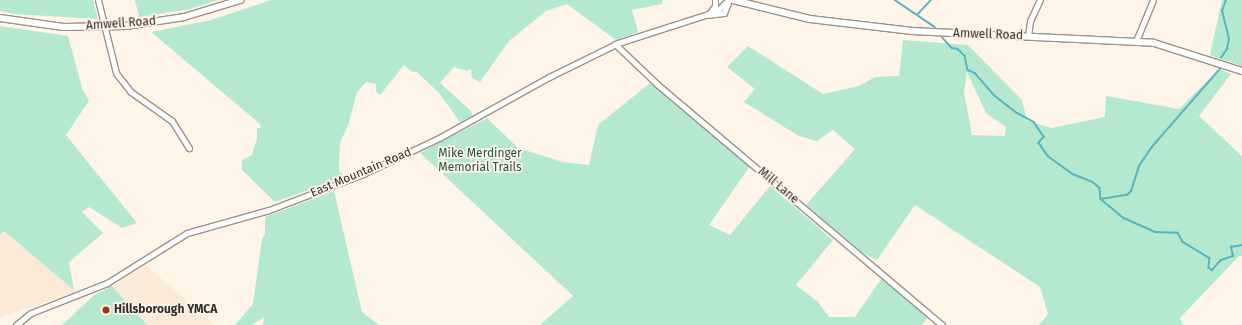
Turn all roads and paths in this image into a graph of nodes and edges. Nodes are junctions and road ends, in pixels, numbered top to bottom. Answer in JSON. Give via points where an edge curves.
{"nodes":[{"id":1,"x":98,"y":0,"type":"edge"},
{"id":2,"x":240,"y":0,"type":"edge"},
{"id":3,"x":715,"y":0,"type":"edge"},
{"id":4,"x":729,"y":0,"type":"edge"},
{"id":5,"x":733,"y":0,"type":"edge"},
{"id":6,"x":1040,"y":0,"type":"edge"},
{"id":7,"x":1153,"y":0,"type":"edge"},
{"id":8,"x":710,"y":12,"type":"junction"},
{"id":9,"x":705,"y":15,"type":"junction"},
{"id":10,"x":0,"y":18,"type":"edge"},
{"id":11,"x":104,"y":27,"type":"junction"},
{"id":12,"x":1028,"y":36,"type":"junction"},
{"id":13,"x":1136,"y":41,"type":"junction"},
{"id":14,"x":615,"y":44,"type":"junction"},
{"id":15,"x":1242,"y":71,"type":"edge"},
{"id":16,"x":189,"y":148,"type":"dead end"},
{"id":17,"x":16,"y":325,"type":"edge"},
{"id":18,"x":942,"y":325,"type":"edge"}],
"edges":[{"from":1,"to":11,"type":"street"},
{"from":2,"to":11,"type":"main road","name":"Amwell Road","via":[[168,20]]},
{"from":3,"to":8,"type":"street","via":[[715,6]]},
{"from":4,"to":8,"type":"street","name":"East Mountain Road","via":[[718,10]]},
{"from":4,"to":9,"type":"street","name":"East Mountain Road","via":[[724,13]]},
{"from":5,"to":12,"type":"main road","name":"Amwell Road","via":[[795,16],[852,25],[934,33]]},
{"from":6,"to":12,"type":"street","via":[[1030,21]]},
{"from":7,"to":13,"type":"street"},
{"from":8,"to":9,"type":"street","name":"East Mountain Road"},
{"from":9,"to":14,"type":"street","name":"East Mountain Road"},
{"from":10,"to":11,"type":"main road","name":"Amwell Road","via":[[47,26]]},
{"from":11,"to":16,"type":"street","via":[[113,66],[122,83],[172,121]]},
{"from":12,"to":13,"type":"main road","name":"Amwell Road"},
{"from":13,"to":15,"type":"main road","name":"Amwell Road","via":[[1188,52]]},
{"from":14,"to":17,"type":"street","name":"East Mountain Road","via":[[439,138],[374,169],[269,210],[186,233],[107,283],[31,313]]},
{"from":14,"to":18,"type":"street","name":"Mill Lane","via":[[658,85]]}]}
